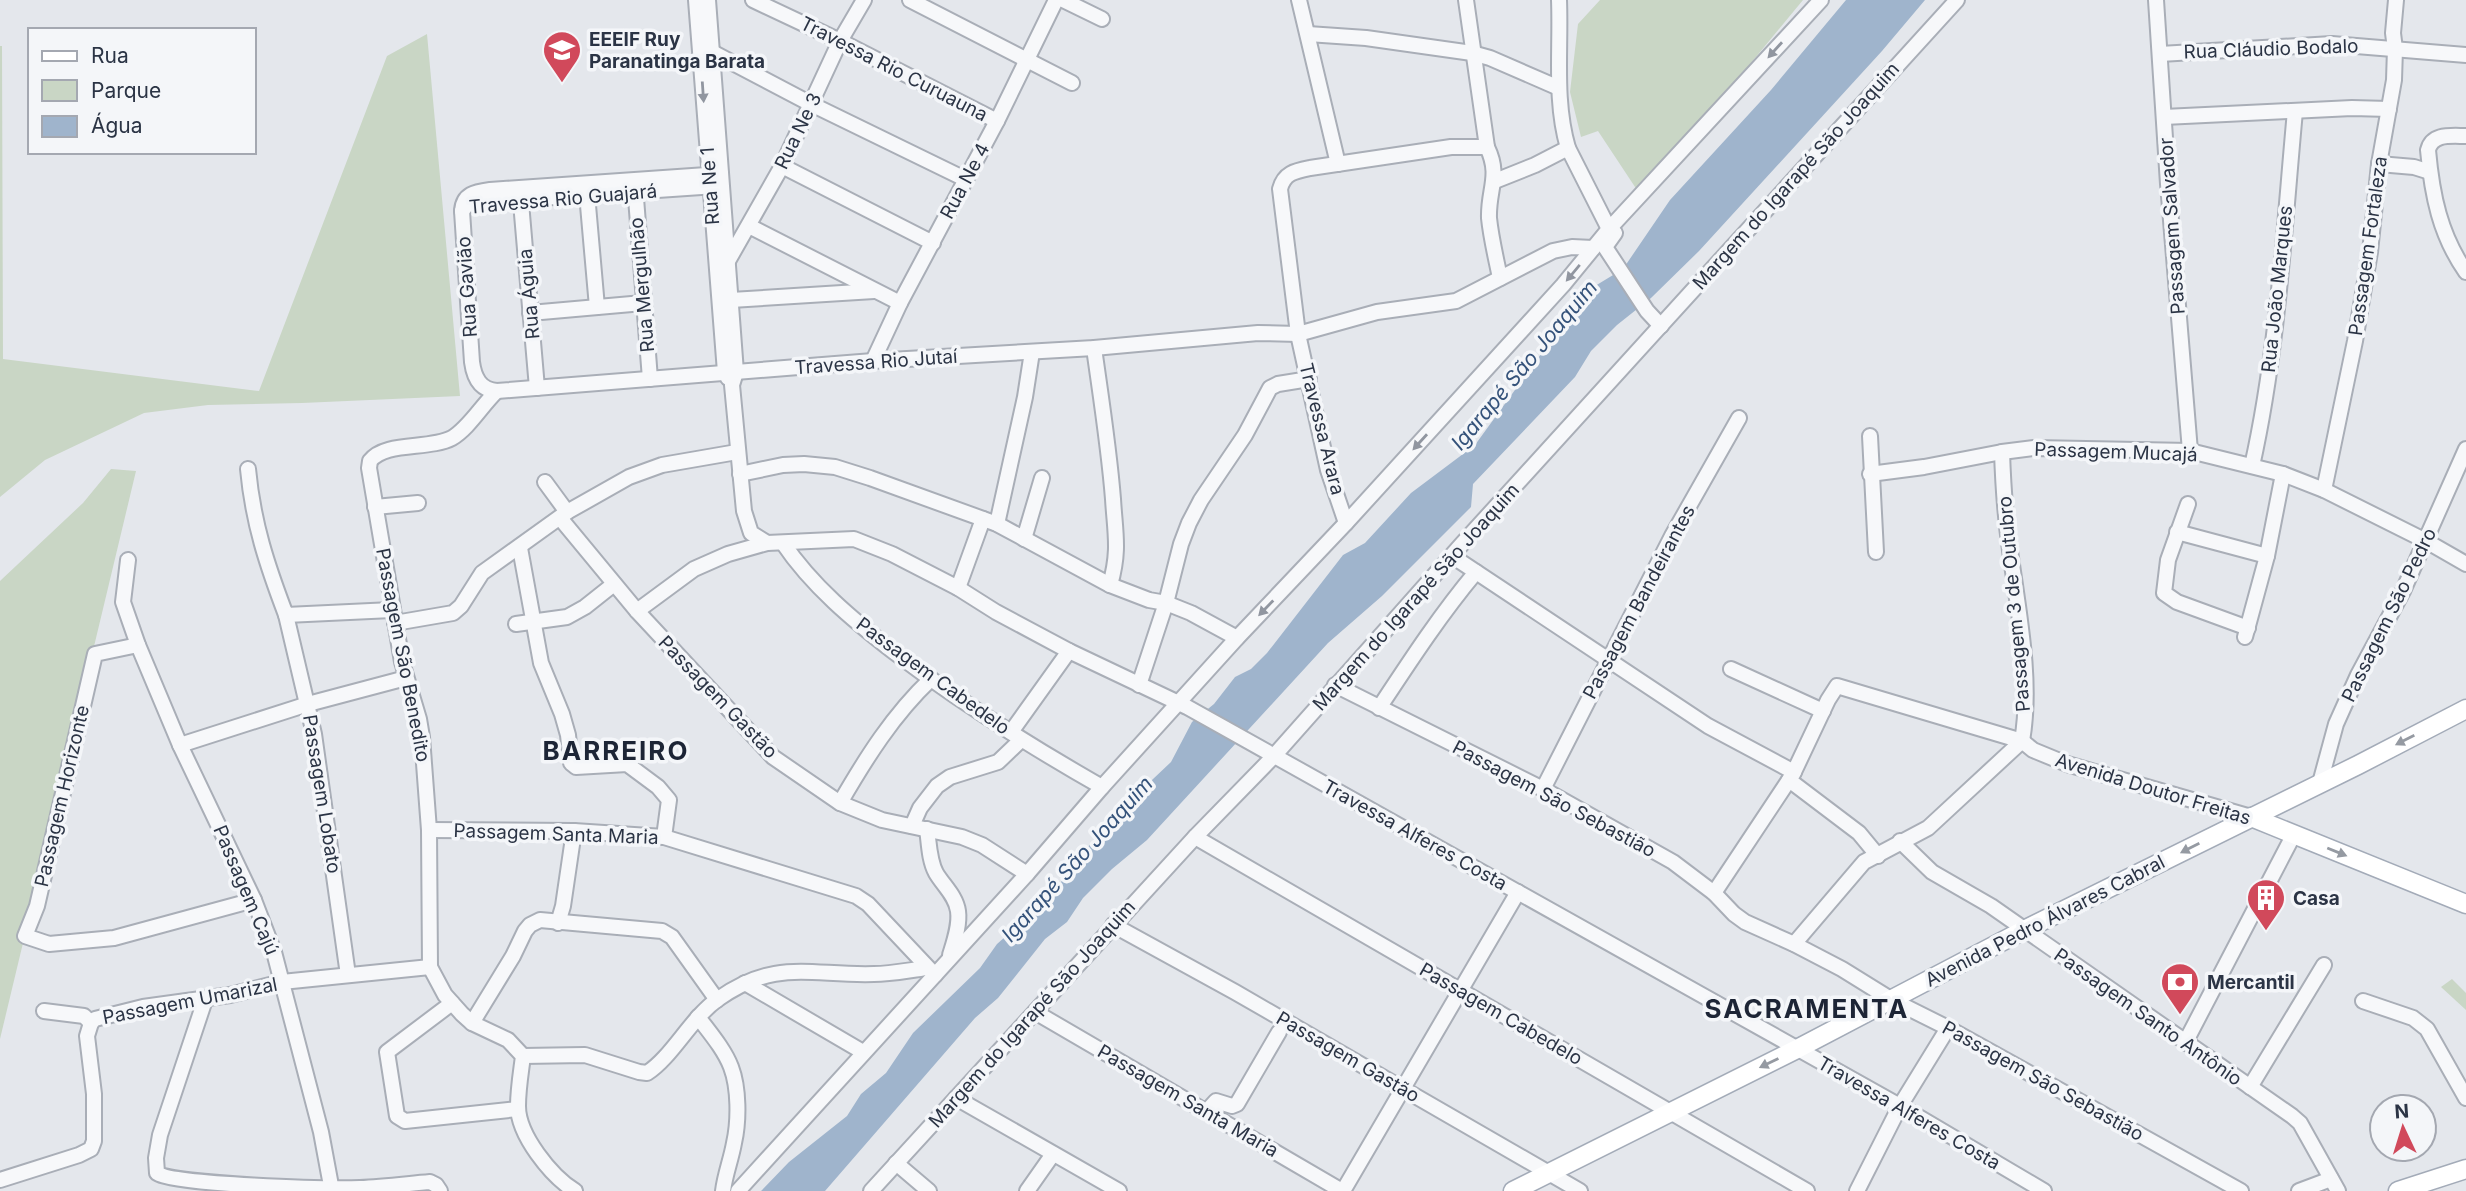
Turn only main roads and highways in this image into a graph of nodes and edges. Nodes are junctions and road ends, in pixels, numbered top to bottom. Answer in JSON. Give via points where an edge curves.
{"nodes":[{"id":1,"x":2465,"y":711,"type":"edge"},
{"id":2,"x":2251,"y":817,"type":"junction"},
{"id":3,"x":2466,"y":904,"type":"edge"},
{"id":4,"x":2466,"y":1169,"type":"edge"},
{"id":5,"x":1513,"y":1191,"type":"edge"},
{"id":6,"x":2398,"y":1191,"type":"edge"}],
"edges":[{"from":1,"to":2,"type":"main road","name":"Avenida Pedro Álvares Cabral","one_way":true},
{"from":2,"to":3,"type":"main road","name":"Avenida Doutor Freitas","one_way":true},
{"from":2,"to":5,"type":"main road","name":"Avenida Pedro Álvares Cabral","one_way":true},
{"from":4,"to":6,"type":"main road"}]}
